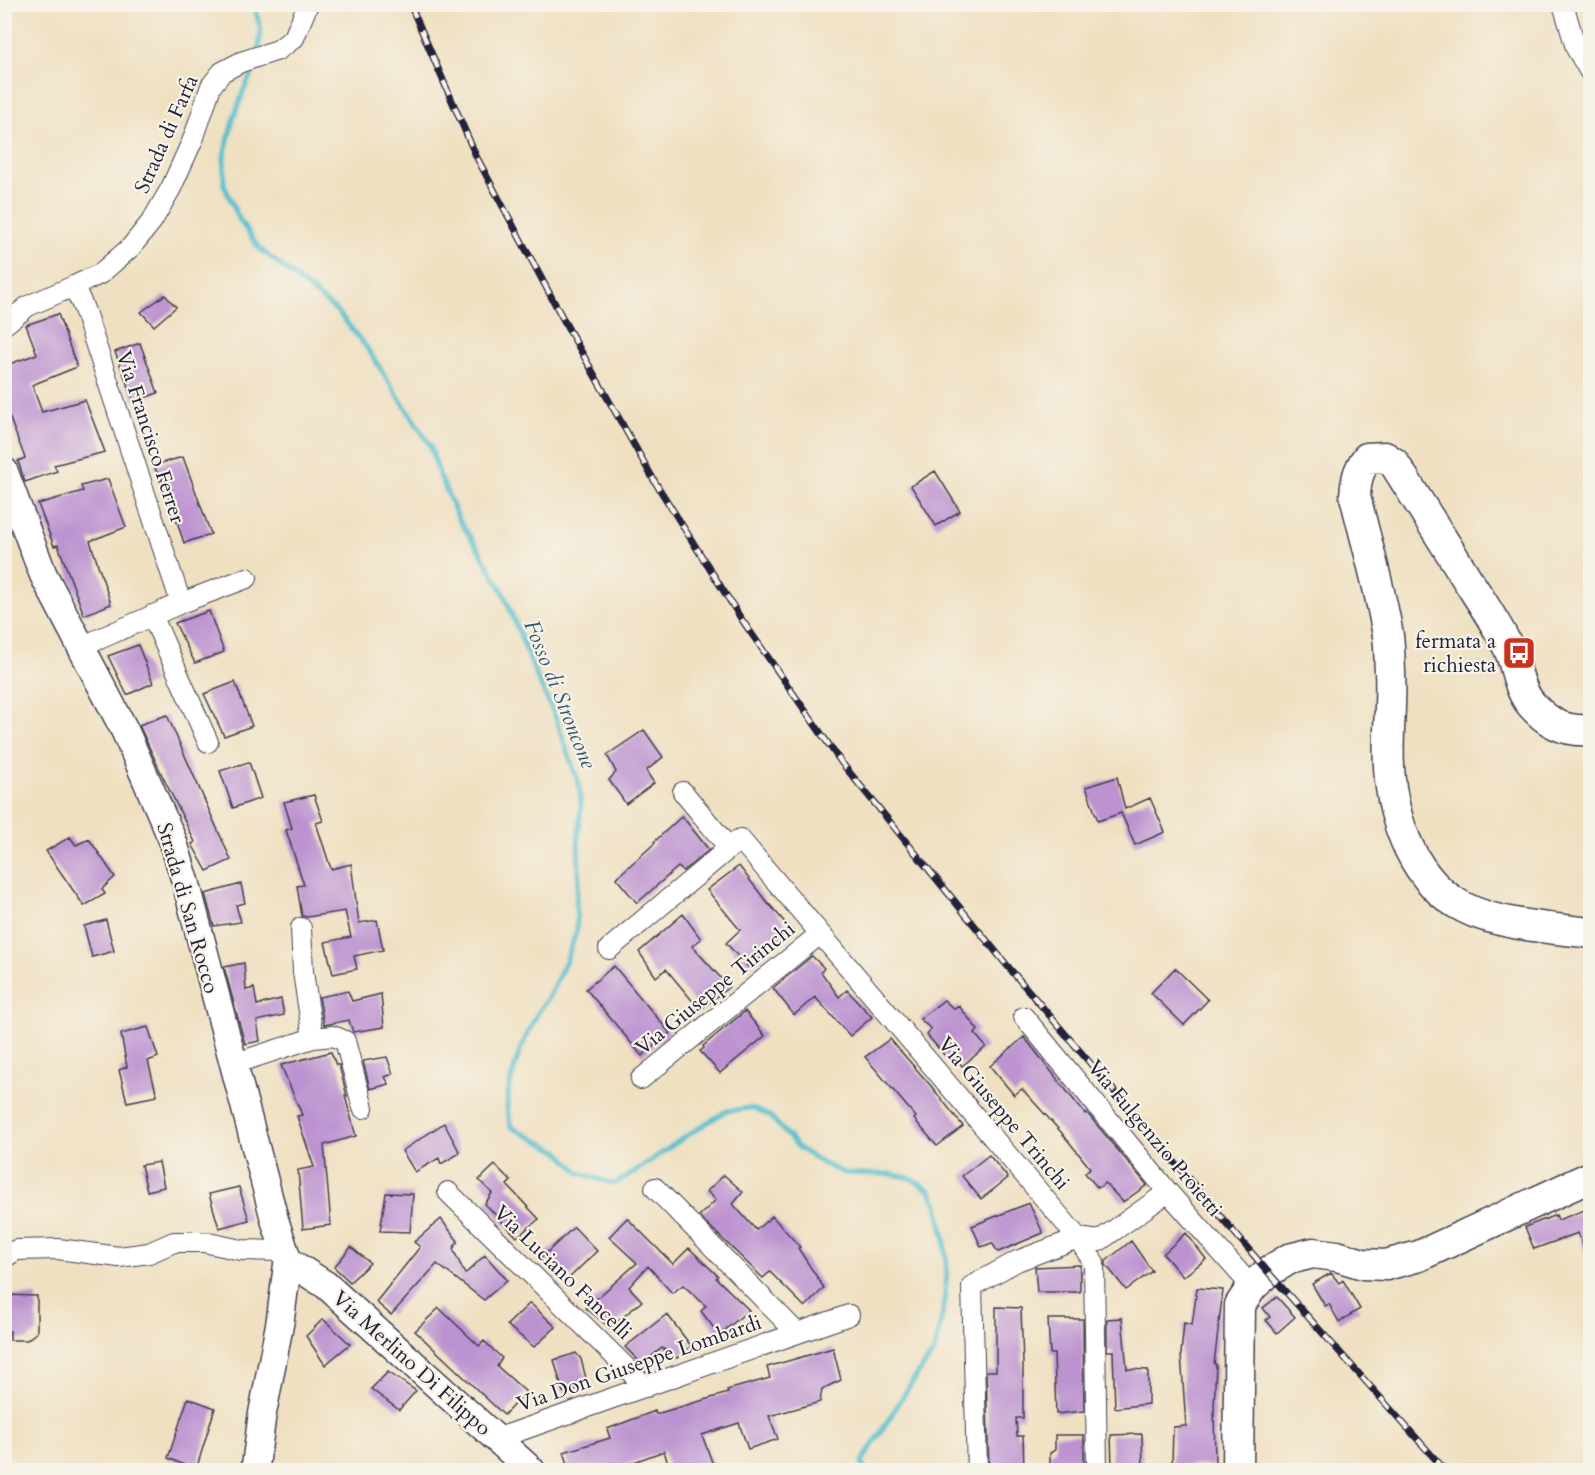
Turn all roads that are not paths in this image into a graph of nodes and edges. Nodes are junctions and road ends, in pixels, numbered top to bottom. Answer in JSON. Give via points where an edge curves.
{"nodes":[{"id":1,"x":308,"y":4,"type":"edge"},
{"id":2,"x":1563,"y":4,"type":"edge"},
{"id":3,"x":1590,"y":72,"type":"edge"},
{"id":4,"x":74,"y":286,"type":"junction"},
{"id":5,"x":4,"y":325,"type":"edge"},
{"id":6,"x":4,"y":471,"type":"edge"},
{"id":7,"x":247,"y":578,"type":"dead end"},
{"id":8,"x":181,"y":603,"type":"junction"},
{"id":9,"x":152,"y":615,"type":"junction"},
{"id":10,"x":81,"y":647,"type":"junction"},
{"id":11,"x":1590,"y":730,"type":"edge"},
{"id":12,"x":208,"y":742,"type":"dead end"},
{"id":13,"x":683,"y":792,"type":"dead end"},
{"id":14,"x":734,"y":844,"type":"junction"},
{"id":15,"x":301,"y":928,"type":"dead end"},
{"id":16,"x":1590,"y":933,"type":"edge"},
{"id":17,"x":820,"y":934,"type":"junction"},
{"id":18,"x":609,"y":949,"type":"dead end"},
{"id":19,"x":1024,"y":1017,"type":"dead end"},
{"id":20,"x":313,"y":1038,"type":"junction"},
{"id":21,"x":233,"y":1064,"type":"junction"},
{"id":22,"x":641,"y":1079,"type":"dead end"},
{"id":23,"x":363,"y":1108,"type":"dead end"},
{"id":24,"x":1590,"y":1177,"type":"edge"},
{"id":25,"x":655,"y":1188,"type":"dead end"},
{"id":26,"x":448,"y":1192,"type":"dead end"},
{"id":27,"x":1168,"y":1192,"type":"junction"},
{"id":28,"x":1078,"y":1238,"type":"junction"},
{"id":29,"x":286,"y":1256,"type":"junction"},
{"id":30,"x":4,"y":1258,"type":"edge"},
{"id":31,"x":1252,"y":1287,"type":"junction"},
{"id":32,"x":849,"y":1315,"type":"dead end"},
{"id":33,"x":797,"y":1333,"type":"junction"},
{"id":34,"x":645,"y":1387,"type":"junction"},
{"id":35,"x":496,"y":1439,"type":"junction"},
{"id":36,"x":255,"y":1470,"type":"edge"},
{"id":37,"x":531,"y":1470,"type":"edge"},
{"id":38,"x":977,"y":1470,"type":"edge"},
{"id":39,"x":1097,"y":1470,"type":"edge"},
{"id":40,"x":1238,"y":1470,"type":"edge"}],
"edges":[{"from":1,"to":4,"type":"street","name":"Strada di Farfa","via":[[294,38],[278,50],[222,72],[211,86],[194,137],[152,221],[131,247],[100,274]]},
{"from":2,"to":3,"type":"street","via":[[1576,48]]},
{"from":4,"to":5,"type":"street","name":"Strada di Farfa","via":[[28,306]]},
{"from":4,"to":8,"type":"street","name":"Via Francisco Ferrer"},
{"from":6,"to":10,"type":"main road","name":"Strada di San Rocco","via":[[44,574]]},
{"from":7,"to":8,"type":"street"},
{"from":8,"to":9,"type":"street"},
{"from":9,"to":10,"type":"street"},
{"from":9,"to":12,"type":"street"},
{"from":10,"to":21,"type":"main road","name":"Strada di San Rocco","via":[[173,841]]},
{"from":11,"to":16,"type":"main road","via":[[1562,728],[1549,722],[1529,702],[1509,650],[1394,462],[1385,457],[1367,458],[1356,480],[1355,496],[1388,632],[1393,802],[1417,865],[1440,893],[1466,909],[1499,919]]},
{"from":13,"to":14,"type":"street","name":"Via Giuseppe Trinchi"},
{"from":14,"to":17,"type":"street","name":"Via Giuseppe Trinchi"},
{"from":14,"to":18,"type":"street"},
{"from":15,"to":20,"type":"street"},
{"from":17,"to":22,"type":"street","name":"Via Giuseppe Tirinchi"},
{"from":17,"to":28,"type":"street","name":"Via Giuseppe Trinchi"},
{"from":19,"to":27,"type":"street","name":"Via Fulgenzio Proietti"},
{"from":20,"to":21,"type":"street"},
{"from":20,"to":23,"type":"street","via":[[333,1036],[345,1041]]},
{"from":21,"to":29,"type":"main road","name":"Strada di San Rocco"},
{"from":24,"to":31,"type":"main road","via":[[1419,1256],[1386,1265],[1363,1264],[1313,1252],[1289,1259]]},
{"from":25,"to":33,"type":"street","name":"Via Don Giuseppe Lombardi"},
{"from":26,"to":34,"type":"street","name":"Via Luciano Fancelli"},
{"from":27,"to":28,"type":"street","via":[[1099,1241]]},
{"from":27,"to":31,"type":"street","name":"Via Fulgenzio Proietti"},
{"from":28,"to":38,"type":"street","via":[[1017,1261],[972,1286]]},
{"from":28,"to":39,"type":"street","name":"Via Giuseppe Trinchi","via":[[1094,1263]]},
{"from":29,"to":30,"type":"street","via":[[204,1242],[174,1242],[149,1253],[119,1257],[58,1249],[16,1250]]},
{"from":29,"to":35,"type":"main road","name":"Via Merlino Di Filippo","via":[[326,1285]]},
{"from":29,"to":36,"type":"main road","via":[[280,1322]]},
{"from":31,"to":40,"type":"main road","via":[[1240,1305]]},
{"from":32,"to":33,"type":"street","name":"Via Don Giuseppe Lombardi"},
{"from":33,"to":34,"type":"street","name":"Via Don Giuseppe Lombardi"},
{"from":34,"to":35,"type":"street","name":"Via Don Giuseppe Lombardi"},
{"from":35,"to":37,"type":"main road","name":"Via Merlino Di Filippo"}]}
